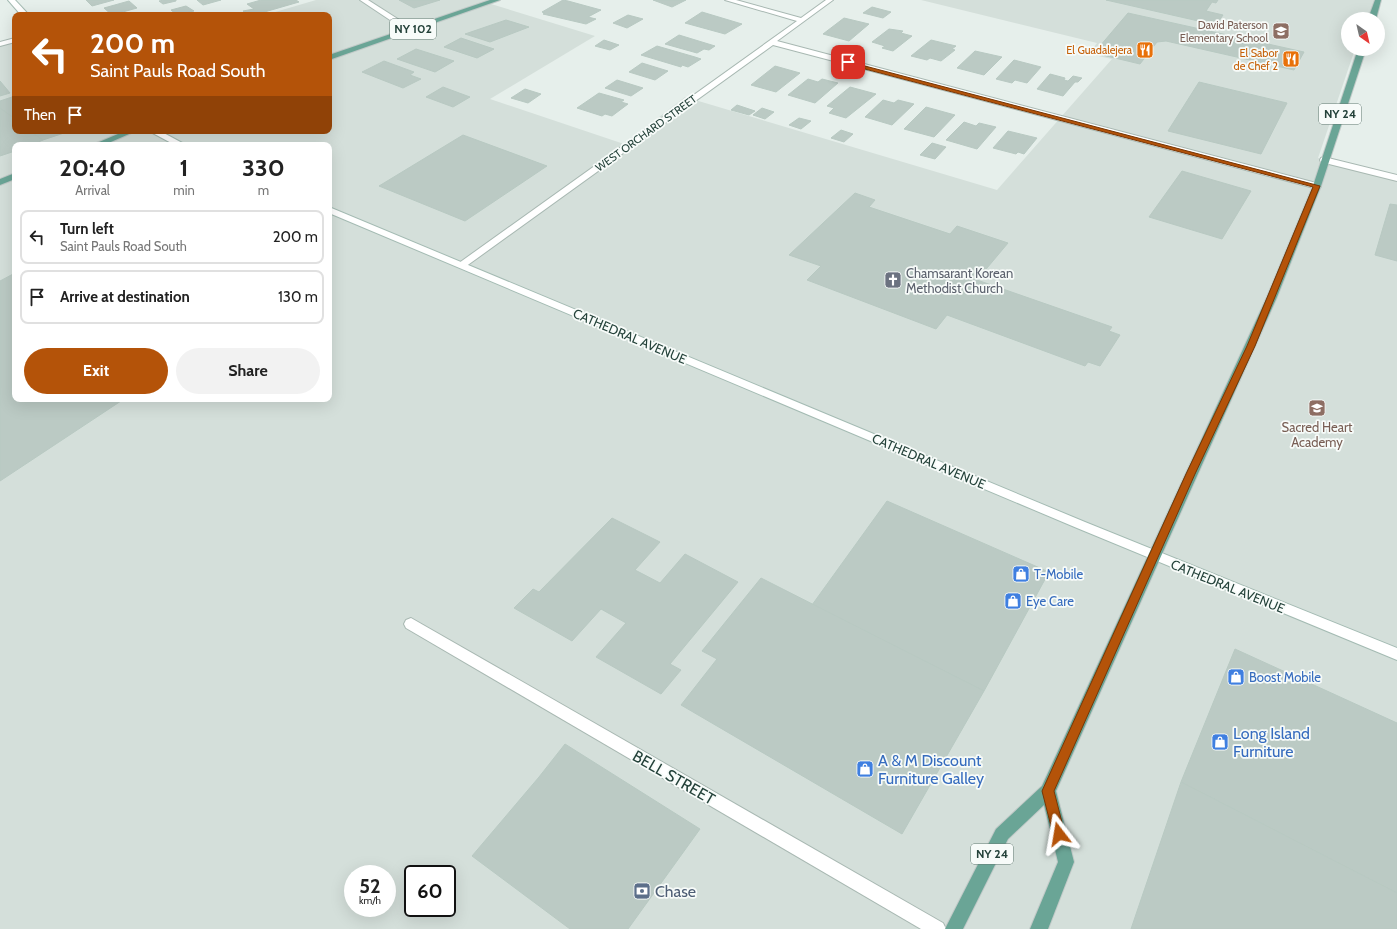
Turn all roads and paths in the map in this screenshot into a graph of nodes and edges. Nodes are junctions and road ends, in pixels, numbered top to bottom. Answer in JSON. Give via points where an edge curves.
{"nodes":[{"id":1,"x":10,"y":0,"type":"edge"},
{"id":2,"x":363,"y":0,"type":"edge"},
{"id":3,"x":497,"y":0,"type":"edge"},
{"id":4,"x":728,"y":0,"type":"edge"},
{"id":5,"x":830,"y":0,"type":"edge"},
{"id":6,"x":1378,"y":0,"type":"edge"},
{"id":7,"x":23,"y":12,"type":"edge"},
{"id":8,"x":1374,"y":12,"type":"edge"},
{"id":9,"x":802,"y":20,"type":"junction"},
{"id":10,"x":411,"y":30,"type":"junction"},
{"id":11,"x":12,"y":41,"type":"edge"},
{"id":12,"x":772,"y":42,"type":"junction"},
{"id":13,"x":0,"y":44,"type":"edge"},
{"id":14,"x":1360,"y":56,"type":"edge"},
{"id":15,"x":332,"y":57,"type":"edge"},
{"id":16,"x":124,"y":134,"type":"edge"},
{"id":17,"x":159,"y":134,"type":"edge"},
{"id":18,"x":104,"y":142,"type":"edge"},
{"id":19,"x":176,"y":142,"type":"edge"},
{"id":20,"x":1324,"y":160,"type":"junction"},
{"id":21,"x":12,"y":177,"type":"edge"},
{"id":22,"x":1397,"y":178,"type":"edge"},
{"id":23,"x":0,"y":182,"type":"edge"},
{"id":24,"x":1317,"y":186,"type":"junction"},
{"id":25,"x":332,"y":211,"type":"edge"},
{"id":26,"x":462,"y":265,"type":"junction"},
{"id":27,"x":1154,"y":555,"type":"junction"},
{"id":28,"x":411,"y":624,"type":"dead end"},
{"id":29,"x":1397,"y":654,"type":"edge"},
{"id":30,"x":1048,"y":791,"type":"junction"},
{"id":31,"x":937,"y":929,"type":"edge"},
{"id":32,"x":954,"y":929,"type":"edge"},
{"id":33,"x":1039,"y":929,"type":"edge"}],
"edges":[{"from":1,"to":7,"type":"street"},
{"from":2,"to":10,"type":"street"},
{"from":3,"to":10,"type":"main road","number":"NY 102"},
{"from":4,"to":9,"type":"street"},
{"from":5,"to":9,"type":"street","name":"WEST ORCHARD STREET"},
{"from":6,"to":8,"type":"main road"},
{"from":9,"to":12,"type":"street","name":"WEST ORCHARD STREET"},
{"from":10,"to":15,"type":"main road","number":"NY 102"},
{"from":11,"to":13,"type":"street"},
{"from":12,"to":24,"type":"street"},
{"from":12,"to":26,"type":"street","name":"WEST ORCHARD STREET"},
{"from":14,"to":20,"type":"main road","number":"NY 24"},
{"from":16,"to":18,"type":"main road"},
{"from":17,"to":19,"type":"street"},
{"from":20,"to":22,"type":"street"},
{"from":20,"to":24,"type":"main road","number":"NY 24"},
{"from":21,"to":23,"type":"main road"},
{"from":24,"to":27,"type":"main road","number":"NY 24","via":[[1251,346]]},
{"from":25,"to":26,"type":"street","name":"CATHEDRAL AVENUE"},
{"from":26,"to":27,"type":"street","name":"CATHEDRAL AVENUE"},
{"from":27,"to":29,"type":"street","name":"CATHEDRAL AVENUE"},
{"from":27,"to":30,"type":"main road","number":"NY 24"},
{"from":28,"to":31,"type":"street","name":"BELL STREET"},
{"from":30,"to":32,"type":"main road","number":"NY 24","via":[[1002,834]]},
{"from":30,"to":33,"type":"main road","via":[[1066,862]]}]}
